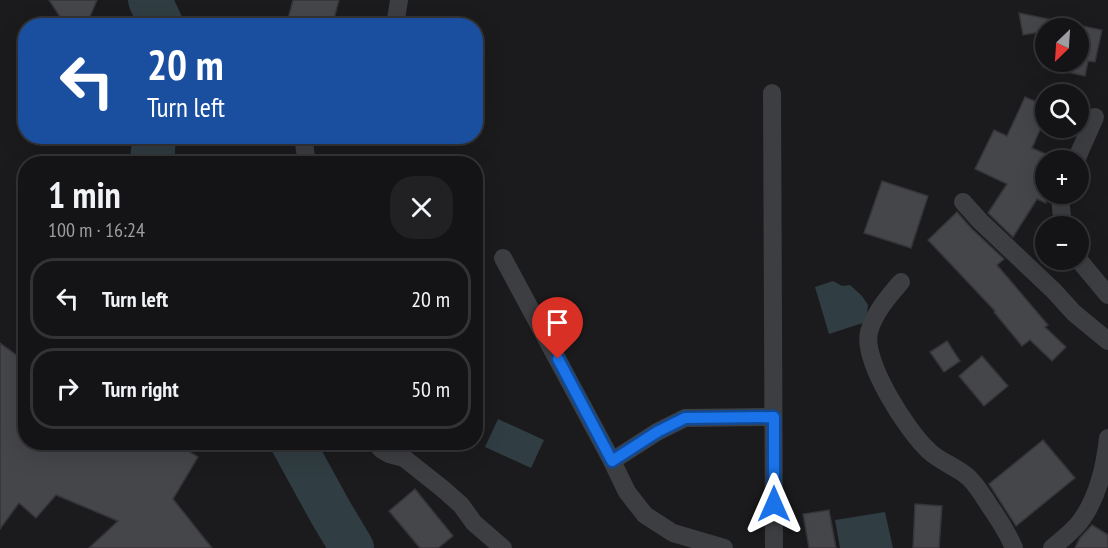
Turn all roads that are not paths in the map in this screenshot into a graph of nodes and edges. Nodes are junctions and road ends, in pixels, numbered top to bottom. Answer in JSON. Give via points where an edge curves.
{"nodes":[{"id":1,"x":399,"y":0,"type":"edge"},
{"id":2,"x":396,"y":18,"type":"edge"},
{"id":3,"x":772,"y":93,"type":"dead end"},
{"id":4,"x":1095,"y":117,"type":"dead end"},
{"id":5,"x":1080,"y":150,"type":"edge"},
{"id":6,"x":963,"y":202,"type":"dead end"},
{"id":7,"x":503,"y":258,"type":"dead end"},
{"id":8,"x":1087,"y":270,"type":"edge"},
{"id":9,"x":901,"y":282,"type":"dead end"},
{"id":10,"x":1108,"y":295,"type":"edge"},
{"id":11,"x":1108,"y":341,"type":"edge"},
{"id":12,"x":774,"y":417,"type":"junction"},
{"id":13,"x":1108,"y":438,"type":"edge"},
{"id":14,"x":382,"y":450,"type":"edge"},
{"id":15,"x":612,"y":461,"type":"junction"},
{"id":16,"x":503,"y":548,"type":"edge"},
{"id":17,"x":724,"y":548,"type":"edge"},
{"id":18,"x":774,"y":548,"type":"edge"},
{"id":19,"x":1014,"y":548,"type":"edge"},
{"id":20,"x":1052,"y":548,"type":"edge"}],
"edges":[{"from":1,"to":2,"type":"street"},
{"from":3,"to":12,"type":"street"},
{"from":4,"to":5,"type":"street"},
{"from":6,"to":11,"type":"street","via":[[1074,313]]},
{"from":7,"to":15,"type":"street"},
{"from":8,"to":10,"type":"street"},
{"from":9,"to":19,"type":"street","via":[[872,324],[868,334],[870,356],[914,435],[937,459],[969,478],[1005,528]]},
{"from":12,"to":15,"type":"street","via":[[685,418]]},
{"from":12,"to":18,"type":"street"},
{"from":13,"to":20,"type":"street","via":[[1102,474],[1082,520]]},
{"from":14,"to":16,"type":"street","via":[[404,458],[443,489]]},
{"from":15,"to":17,"type":"street","via":[[627,492],[645,515],[673,533]]}]}
